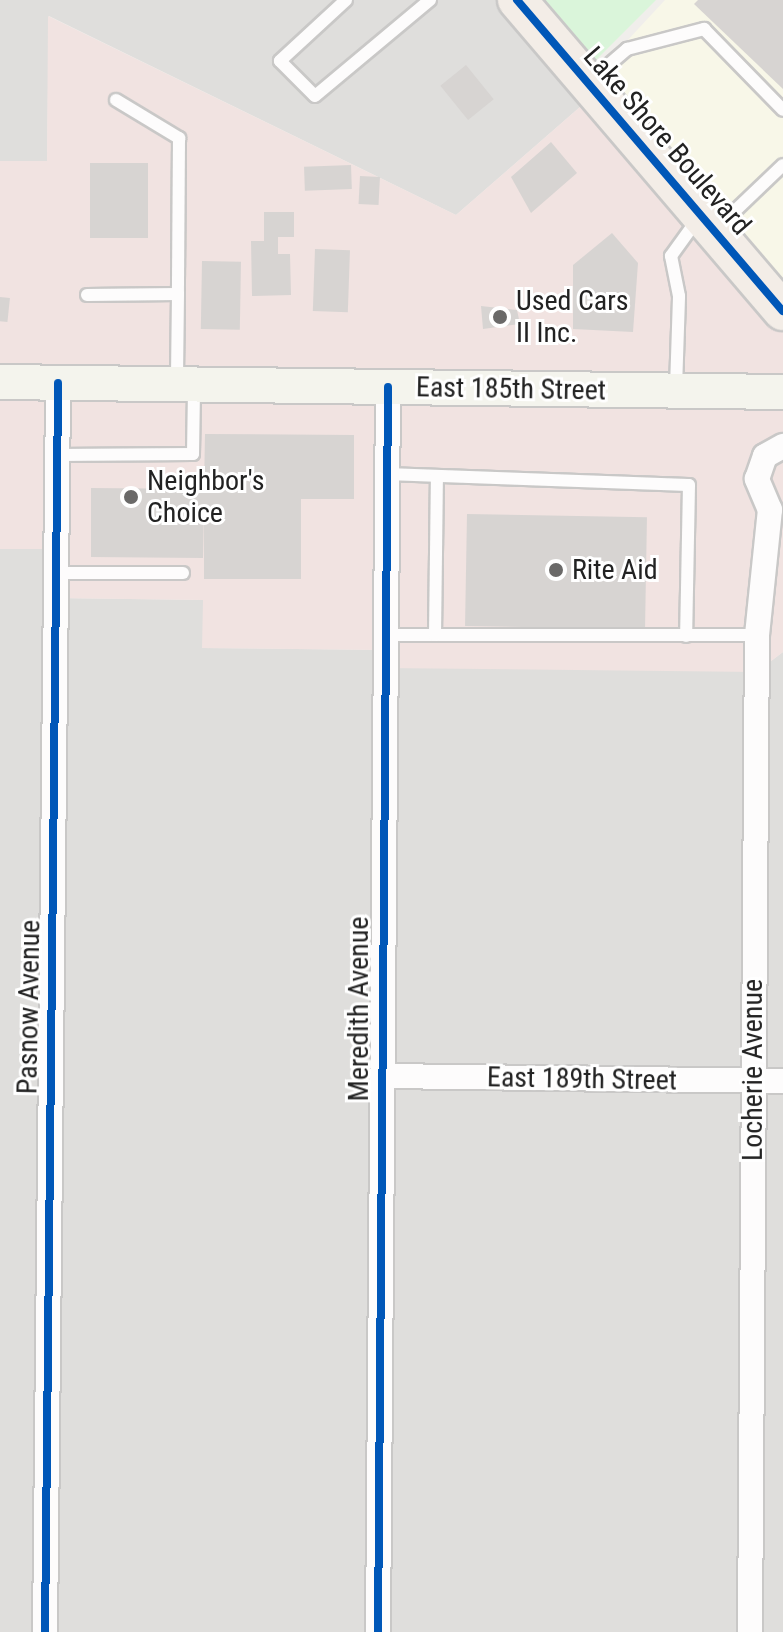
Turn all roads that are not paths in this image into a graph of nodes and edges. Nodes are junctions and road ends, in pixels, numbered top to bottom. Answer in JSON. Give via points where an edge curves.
{"nodes":[{"id":1,"x":346,"y":0,"type":"edge"},
{"id":2,"x":430,"y":0,"type":"edge"},
{"id":3,"x":527,"y":4,"type":"edge"},
{"id":4,"x":588,"y":83,"type":"junction"},
{"id":5,"x":116,"y":100,"type":"dead end"},
{"id":6,"x":783,"y":110,"type":"edge"},
{"id":7,"x":783,"y":165,"type":"edge"},
{"id":8,"x":708,"y":222,"type":"junction"},
{"id":9,"x":178,"y":294,"type":"junction"},
{"id":10,"x":87,"y":295,"type":"dead end"},
{"id":11,"x":783,"y":311,"type":"edge"},
{"id":12,"x":0,"y":382,"type":"edge"},
{"id":13,"x":58,"y":383,"type":"junction"},
{"id":14,"x":185,"y":384,"type":"junction"},
{"id":15,"x":388,"y":387,"type":"junction"},
{"id":16,"x":676,"y":391,"type":"junction"},
{"id":17,"x":783,"y":392,"type":"edge"},
{"id":18,"x":783,"y":446,"type":"edge"},
{"id":19,"x":57,"y":455,"type":"junction"},
{"id":20,"x":383,"y":474,"type":"junction"},
{"id":21,"x":437,"y":476,"type":"junction"},
{"id":22,"x":777,"y":510,"type":"edge"},
{"id":23,"x":55,"y":573,"type":"junction"},
{"id":24,"x":183,"y":573,"type":"dead end"},
{"id":25,"x":382,"y":635,"type":"junction"},
{"id":26,"x":435,"y":635,"type":"junction"},
{"id":27,"x":757,"y":635,"type":"junction"},
{"id":28,"x":686,"y":636,"type":"junction"},
{"id":29,"x":381,"y":1076,"type":"junction"},
{"id":30,"x":753,"y":1081,"type":"junction"},
{"id":31,"x":783,"y":1081,"type":"edge"},
{"id":32,"x":45,"y":1632,"type":"edge"},
{"id":33,"x":378,"y":1632,"type":"edge"},
{"id":34,"x":750,"y":1632,"type":"edge"}],
"edges":[{"from":1,"to":2,"type":"lane","via":[[280,61],[315,96]]},
{"from":3,"to":4,"type":"main road","name":"Lake Shore Boulevard"},
{"from":4,"to":6,"type":"lane","via":[[627,49],[704,29]]},
{"from":4,"to":8,"type":"main road","name":"Lake Shore Boulevard"},
{"from":5,"to":9,"type":"lane","via":[[179,138]]},
{"from":7,"to":8,"type":"lane"},
{"from":8,"to":11,"type":"main road","name":"Lake Shore Boulevard"},
{"from":8,"to":16,"type":"lane","via":[[671,256],[679,296]]},
{"from":9,"to":10,"type":"lane"},
{"from":9,"to":14,"type":"lane"},
{"from":12,"to":13,"type":"street","name":"East 185th Street"},
{"from":13,"to":14,"type":"street","name":"East 185th Street"},
{"from":13,"to":19,"type":"street","name":"Pasnow Avenue"},
{"from":14,"to":15,"type":"street","name":"East 185th Street"},
{"from":14,"to":19,"type":"lane","via":[[193,454]]},
{"from":15,"to":16,"type":"street","name":"East 185th Street"},
{"from":15,"to":20,"type":"street","name":"Meredith Avenue"},
{"from":16,"to":17,"type":"street","name":"East 185th Street"},
{"from":18,"to":22,"type":"street","name":"Locherie Avenue","via":[[765,456],[757,479]]},
{"from":19,"to":23,"type":"street","name":"Pasnow Avenue"},
{"from":20,"to":21,"type":"lane"},
{"from":20,"to":25,"type":"street","name":"Meredith Avenue"},
{"from":21,"to":26,"type":"lane"},
{"from":21,"to":28,"type":"lane","via":[[689,485]]},
{"from":22,"to":27,"type":"street","name":"Locherie Avenue"},
{"from":23,"to":24,"type":"lane"},
{"from":23,"to":32,"type":"street","name":"Pasnow Avenue"},
{"from":25,"to":26,"type":"lane"},
{"from":25,"to":29,"type":"street","name":"Meredith Avenue"},
{"from":26,"to":28,"type":"lane"},
{"from":27,"to":28,"type":"lane"},
{"from":27,"to":30,"type":"street","name":"Locherie Avenue"},
{"from":29,"to":30,"type":"street","name":"East 189th Street"},
{"from":29,"to":33,"type":"street","name":"Meredith Avenue"},
{"from":30,"to":31,"type":"street","name":"East 189th Street"},
{"from":30,"to":34,"type":"street","name":"Locherie Avenue"}]}
